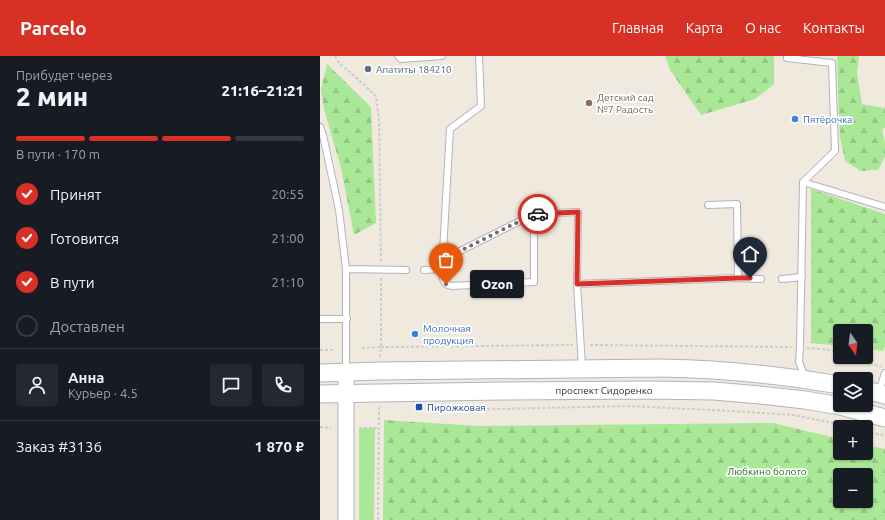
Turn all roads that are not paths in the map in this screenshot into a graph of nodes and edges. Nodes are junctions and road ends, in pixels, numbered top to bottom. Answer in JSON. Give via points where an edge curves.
{"nodes":[{"id":1,"x":398,"y":56,"type":"edge"},
{"id":2,"x":442,"y":56,"type":"edge"},
{"id":3,"x":479,"y":56,"type":"edge"},
{"id":4,"x":787,"y":56,"type":"edge"},
{"id":5,"x":832,"y":56,"type":"edge"},
{"id":6,"x":832,"y":63,"type":"junction"},
{"id":7,"x":320,"y":127,"type":"edge"},
{"id":8,"x":804,"y":182,"type":"junction"},
{"id":9,"x":708,"y":205,"type":"dead end"},
{"id":10,"x":885,"y":207,"type":"edge"},
{"id":11,"x":534,"y":214,"type":"junction"},
{"id":12,"x":442,"y":260,"type":"junction"},
{"id":13,"x":346,"y":269,"type":"junction"},
{"id":14,"x":442,"y":269,"type":"junction"},
{"id":15,"x":406,"y":270,"type":"dead end"},
{"id":16,"x":424,"y":270,"type":"dead end"},
{"id":17,"x":802,"y":277,"type":"junction"},
{"id":18,"x":738,"y":278,"type":"junction"},
{"id":19,"x":761,"y":279,"type":"dead end"},
{"id":20,"x":782,"y":279,"type":"dead end"},
{"id":21,"x":577,"y":284,"type":"junction"},
{"id":22,"x":320,"y":319,"type":"edge"},
{"id":23,"x":346,"y":319,"type":"junction"},
{"id":24,"x":582,"y":369,"type":"junction"},
{"id":25,"x":346,"y":372,"type":"junction"},
{"id":26,"x":320,"y":373,"type":"edge"},
{"id":27,"x":885,"y":373,"type":"edge"},
{"id":28,"x":806,"y":379,"type":"junction"},
{"id":29,"x":833,"y":384,"type":"edge"},
{"id":30,"x":876,"y":393,"type":"edge"},
{"id":31,"x":320,"y":394,"type":"edge"},
{"id":32,"x":346,"y":394,"type":"junction"},
{"id":33,"x":805,"y":400,"type":"junction"},
{"id":34,"x":885,"y":418,"type":"edge"},
{"id":35,"x":346,"y":520,"type":"edge"}],
"edges":[{"from":1,"to":2,"type":"lane","via":[[401,59]]},
{"from":3,"to":12,"type":"lane","via":[[480,106],[450,129]]},
{"from":4,"to":6,"type":"lane"},
{"from":5,"to":6,"type":"lane"},
{"from":6,"to":8,"type":"lane","via":[[835,151]]},
{"from":7,"to":13,"type":"lane","via":[[339,210]]},
{"from":8,"to":10,"type":"lane"},
{"from":8,"to":17,"type":"lane"},
{"from":9,"to":18,"type":"lane","via":[[737,204]]},
{"from":11,"to":12,"type":"lane"},
{"from":11,"to":14,"type":"lane","via":[[534,282],[451,286],[443,280]]},
{"from":11,"to":21,"type":"lane","via":[[578,212]]},
{"from":12,"to":14,"type":"lane"},
{"from":13,"to":15,"type":"lane"},
{"from":13,"to":23,"type":"lane"},
{"from":14,"to":16,"type":"lane"},
{"from":17,"to":20,"type":"lane"},
{"from":17,"to":28,"type":"lane","via":[[799,362]]},
{"from":18,"to":19,"type":"lane"},
{"from":18,"to":21,"type":"lane"},
{"from":21,"to":24,"type":"lane"},
{"from":22,"to":23,"type":"lane"},
{"from":23,"to":25,"type":"lane"},
{"from":24,"to":25,"type":"main road","name":"проспект Сидоренко"},
{"from":24,"to":28,"type":"main road","name":"проспект Сидоренко","via":[[702,369]]},
{"from":25,"to":26,"type":"main road","name":"проспект Сидоренко"},
{"from":25,"to":32,"type":"street"},
{"from":27,"to":30,"type":"lane"},
{"from":28,"to":29,"type":"main road","name":"проспект Сидоренко"},
{"from":28,"to":33,"type":"street"},
{"from":31,"to":32,"type":"main road","name":"проспект Сидоренко"},
{"from":32,"to":33,"type":"main road","name":"проспект Сидоренко","via":[[714,391]]},
{"from":32,"to":35,"type":"street"},
{"from":33,"to":34,"type":"main road","name":"проспект Сидоренко"}]}
